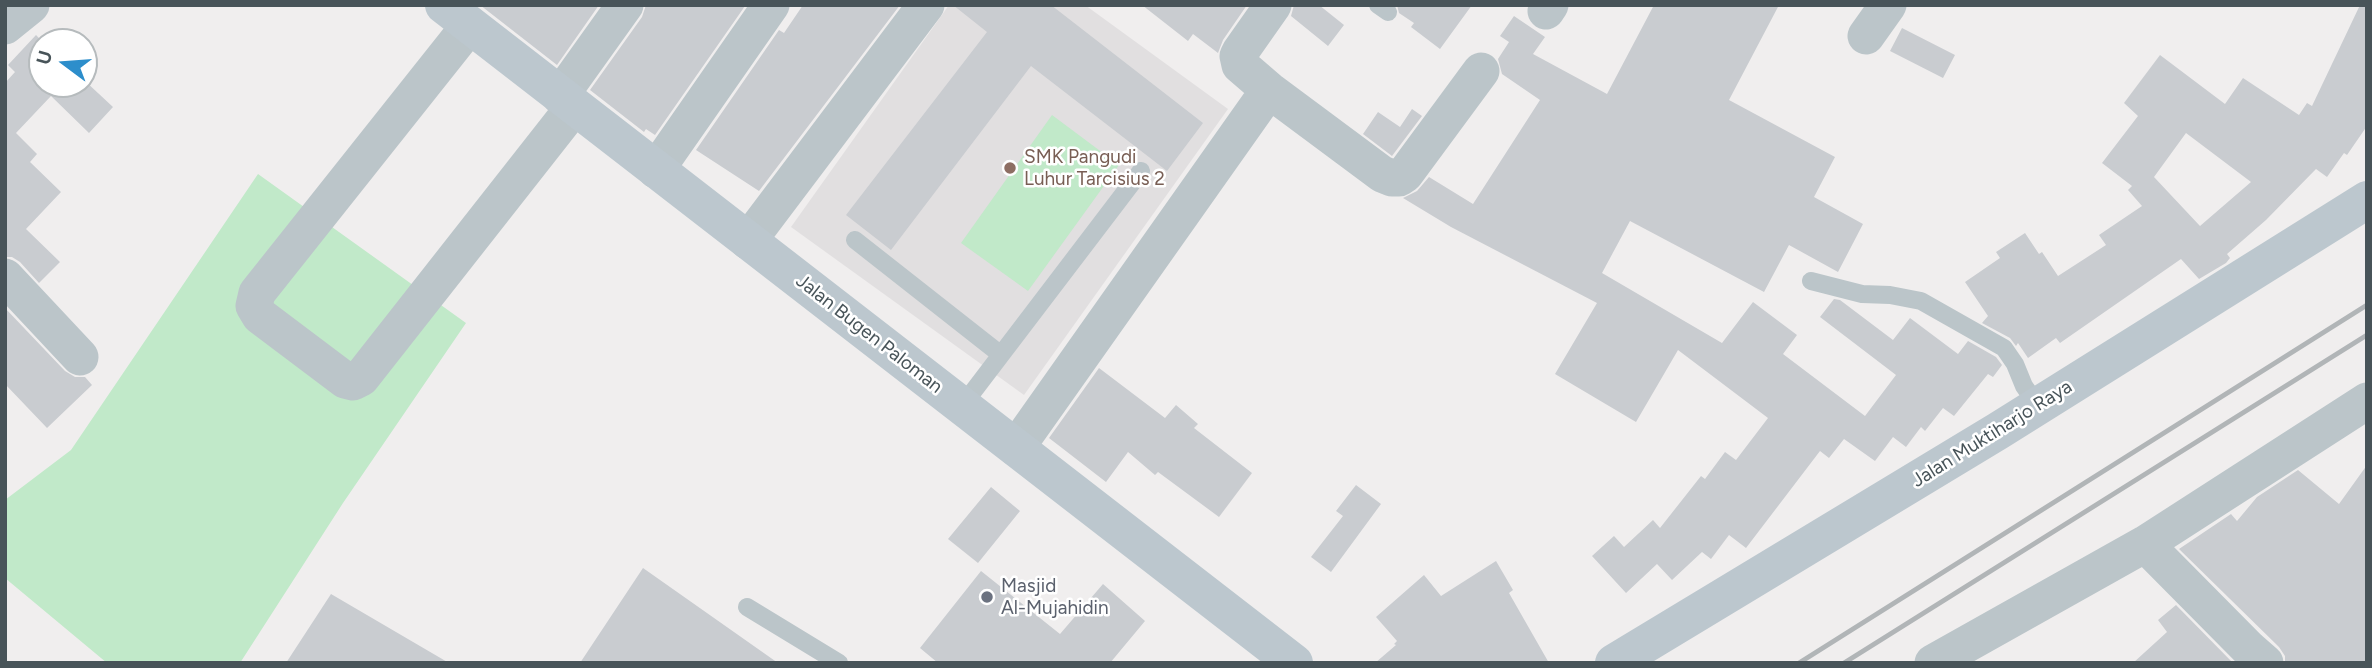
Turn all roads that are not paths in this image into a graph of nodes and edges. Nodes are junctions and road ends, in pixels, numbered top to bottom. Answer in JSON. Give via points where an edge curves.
{"nodes":[{"id":1,"x":31,"y":5,"type":"edge"},
{"id":2,"x":625,"y":5,"type":"edge"},
{"id":3,"x":771,"y":5,"type":"edge"},
{"id":4,"x":926,"y":5,"type":"edge"},
{"id":5,"x":1273,"y":5,"type":"edge"},
{"id":6,"x":1888,"y":5,"type":"edge"},
{"id":7,"x":458,"y":13,"type":"edge"},
{"id":8,"x":5,"y":26,"type":"edge"},
{"id":9,"x":1866,"y":36,"type":"dead end"},
{"id":10,"x":1481,"y":71,"type":"dead end"},
{"id":11,"x":1269,"y":90,"type":"junction"},
{"id":12,"x":567,"y":101,"type":"junction"},
{"id":13,"x":656,"y":170,"type":"junction"},
{"id":14,"x":1142,"y":171,"type":"dead end"},
{"id":15,"x":2367,"y":200,"type":"edge"},
{"id":16,"x":855,"y":240,"type":"dead end"},
{"id":17,"x":748,"y":241,"type":"junction"},
{"id":18,"x":5,"y":277,"type":"edge"},
{"id":19,"x":1811,"y":281,"type":"dead end"},
{"id":20,"x":1000,"y":354,"type":"junction"},
{"id":21,"x":80,"y":357,"type":"dead end"},
{"id":22,"x":2367,"y":401,"type":"edge"},
{"id":23,"x":962,"y":406,"type":"junction"},
{"id":24,"x":2038,"y":406,"type":"junction"},
{"id":25,"x":1016,"y":448,"type":"junction"},
{"id":26,"x":2145,"y":544,"type":"junction"},
{"id":27,"x":747,"y":607,"type":"dead end"},
{"id":28,"x":839,"y":663,"type":"edge"},
{"id":29,"x":1294,"y":663,"type":"edge"},
{"id":30,"x":1614,"y":663,"type":"edge"},
{"id":31,"x":1933,"y":663,"type":"edge"},
{"id":32,"x":2265,"y":663,"type":"edge"}],
"edges":[{"from":1,"to":8,"type":"street"},
{"from":2,"to":12,"type":"street"},
{"from":3,"to":13,"type":"street"},
{"from":4,"to":17,"type":"street"},
{"from":5,"to":11,"type":"street","via":[[1238,56],[1240,65]]},
{"from":6,"to":9,"type":"street"},
{"from":7,"to":12,"type":"street","name":"Jalan Bugen Paloman"},
{"from":7,"to":12,"type":"street","via":[[257,293],[254,306],[260,316],[345,380],[361,378]]},
{"from":10,"to":11,"type":"street","via":[[1399,178],[1382,174]]},
{"from":11,"to":25,"type":"street"},
{"from":12,"to":13,"type":"street","name":"Jalan Bugen Paloman"},
{"from":13,"to":17,"type":"street","name":"Jalan Bugen Paloman"},
{"from":14,"to":20,"type":"lane"},
{"from":15,"to":24,"type":"street","name":"Jalan Muktiharjo Raya"},
{"from":16,"to":20,"type":"lane"},
{"from":17,"to":23,"type":"street","name":"Jalan Bugen Paloman"},
{"from":18,"to":21,"type":"street"},
{"from":19,"to":24,"type":"lane","via":[[1862,294],[1921,301],[2004,348]]},
{"from":20,"to":23,"type":"lane"},
{"from":22,"to":26,"type":"street"},
{"from":23,"to":25,"type":"street","name":"Jalan Bugen Paloman"},
{"from":24,"to":30,"type":"street","name":"Jalan Muktiharjo Raya"},
{"from":25,"to":29,"type":"street","name":"Jalan Bugen Paloman"},
{"from":26,"to":31,"type":"street"},
{"from":26,"to":32,"type":"street"},
{"from":27,"to":28,"type":"lane"}]}
